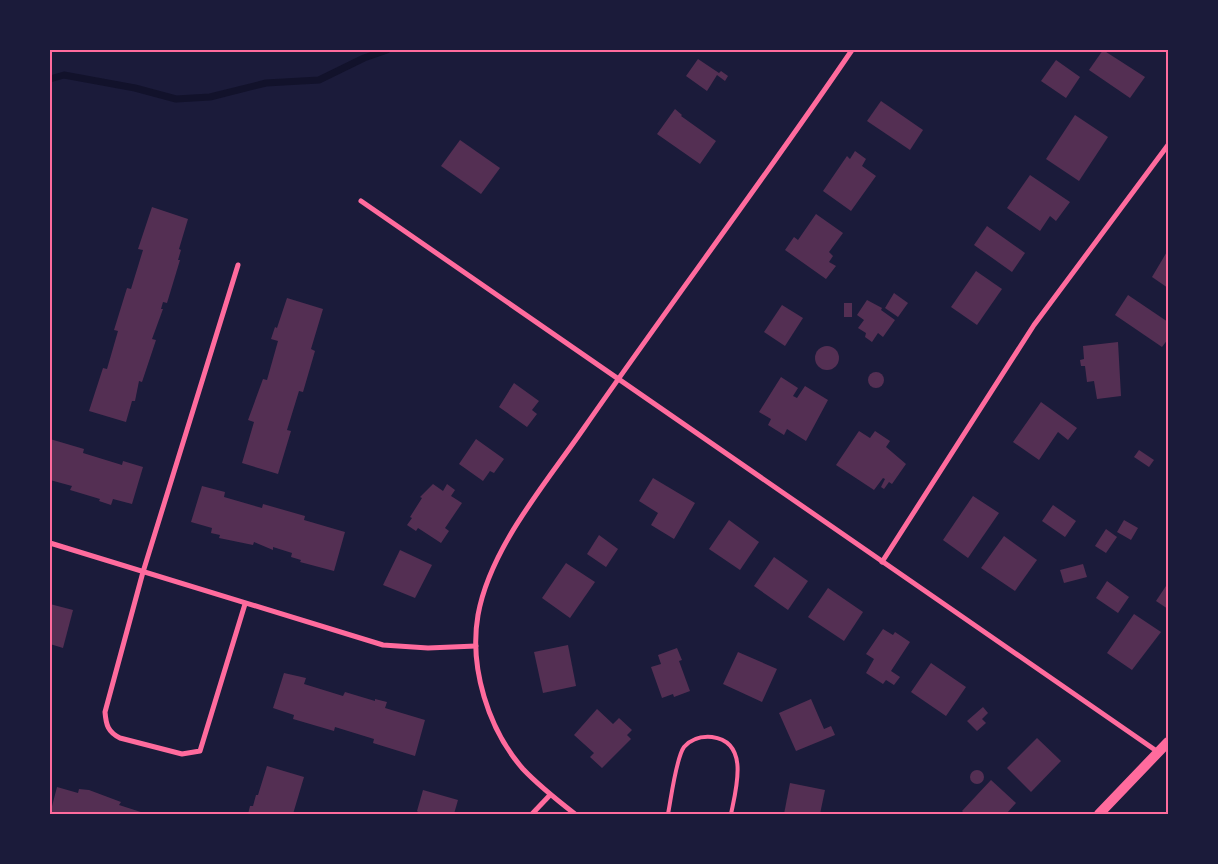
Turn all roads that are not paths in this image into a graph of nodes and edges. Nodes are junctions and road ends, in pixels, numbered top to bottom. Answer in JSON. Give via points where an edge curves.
{"nodes":[{"id":1,"x":852,"y":50,"type":"edge"},
{"id":2,"x":1168,"y":145,"type":"edge"},
{"id":3,"x":361,"y":201,"type":"dead end"},
{"id":4,"x":238,"y":265,"type":"dead end"},
{"id":5,"x":618,"y":379,"type":"junction"},
{"id":6,"x":50,"y":544,"type":"edge"},
{"id":7,"x":882,"y":562,"type":"junction"},
{"id":8,"x":143,"y":572,"type":"junction"},
{"id":9,"x":246,"y":604,"type":"junction"},
{"id":10,"x":476,"y":646,"type":"junction"},
{"id":11,"x":1168,"y":742,"type":"edge"},
{"id":12,"x":1158,"y":752,"type":"junction"},
{"id":13,"x":550,"y":794,"type":"junction"},
{"id":14,"x":532,"y":814,"type":"edge"},
{"id":15,"x":575,"y":814,"type":"edge"},
{"id":16,"x":668,"y":814,"type":"edge"},
{"id":17,"x":731,"y":814,"type":"edge"},
{"id":18,"x":1099,"y":814,"type":"edge"}],
"edges":[{"from":1,"to":5,"type":"street"},
{"from":2,"to":7,"type":"street","via":[[1034,326]]},
{"from":3,"to":5,"type":"street"},
{"from":4,"to":8,"type":"street"},
{"from":5,"to":7,"type":"street"},
{"from":5,"to":10,"type":"street","via":[[508,540],[493,569],[478,614]]},
{"from":6,"to":8,"type":"street"},
{"from":7,"to":12,"type":"street"},
{"from":8,"to":9,"type":"street"},
{"from":8,"to":9,"type":"street","via":[[105,712],[106,724],[120,738],[182,754],[200,751]]},
{"from":9,"to":10,"type":"street","via":[[383,645],[428,648]]},
{"from":10,"to":13,"type":"street","via":[[480,680],[495,725],[522,768]]},
{"from":11,"to":12,"type":"main road"},
{"from":12,"to":18,"type":"main road"},
{"from":13,"to":14,"type":"street"},
{"from":13,"to":15,"type":"street"},
{"from":16,"to":17,"type":"lane","via":[[684,748],[703,736],[720,738],[730,746],[738,760]]}]}
